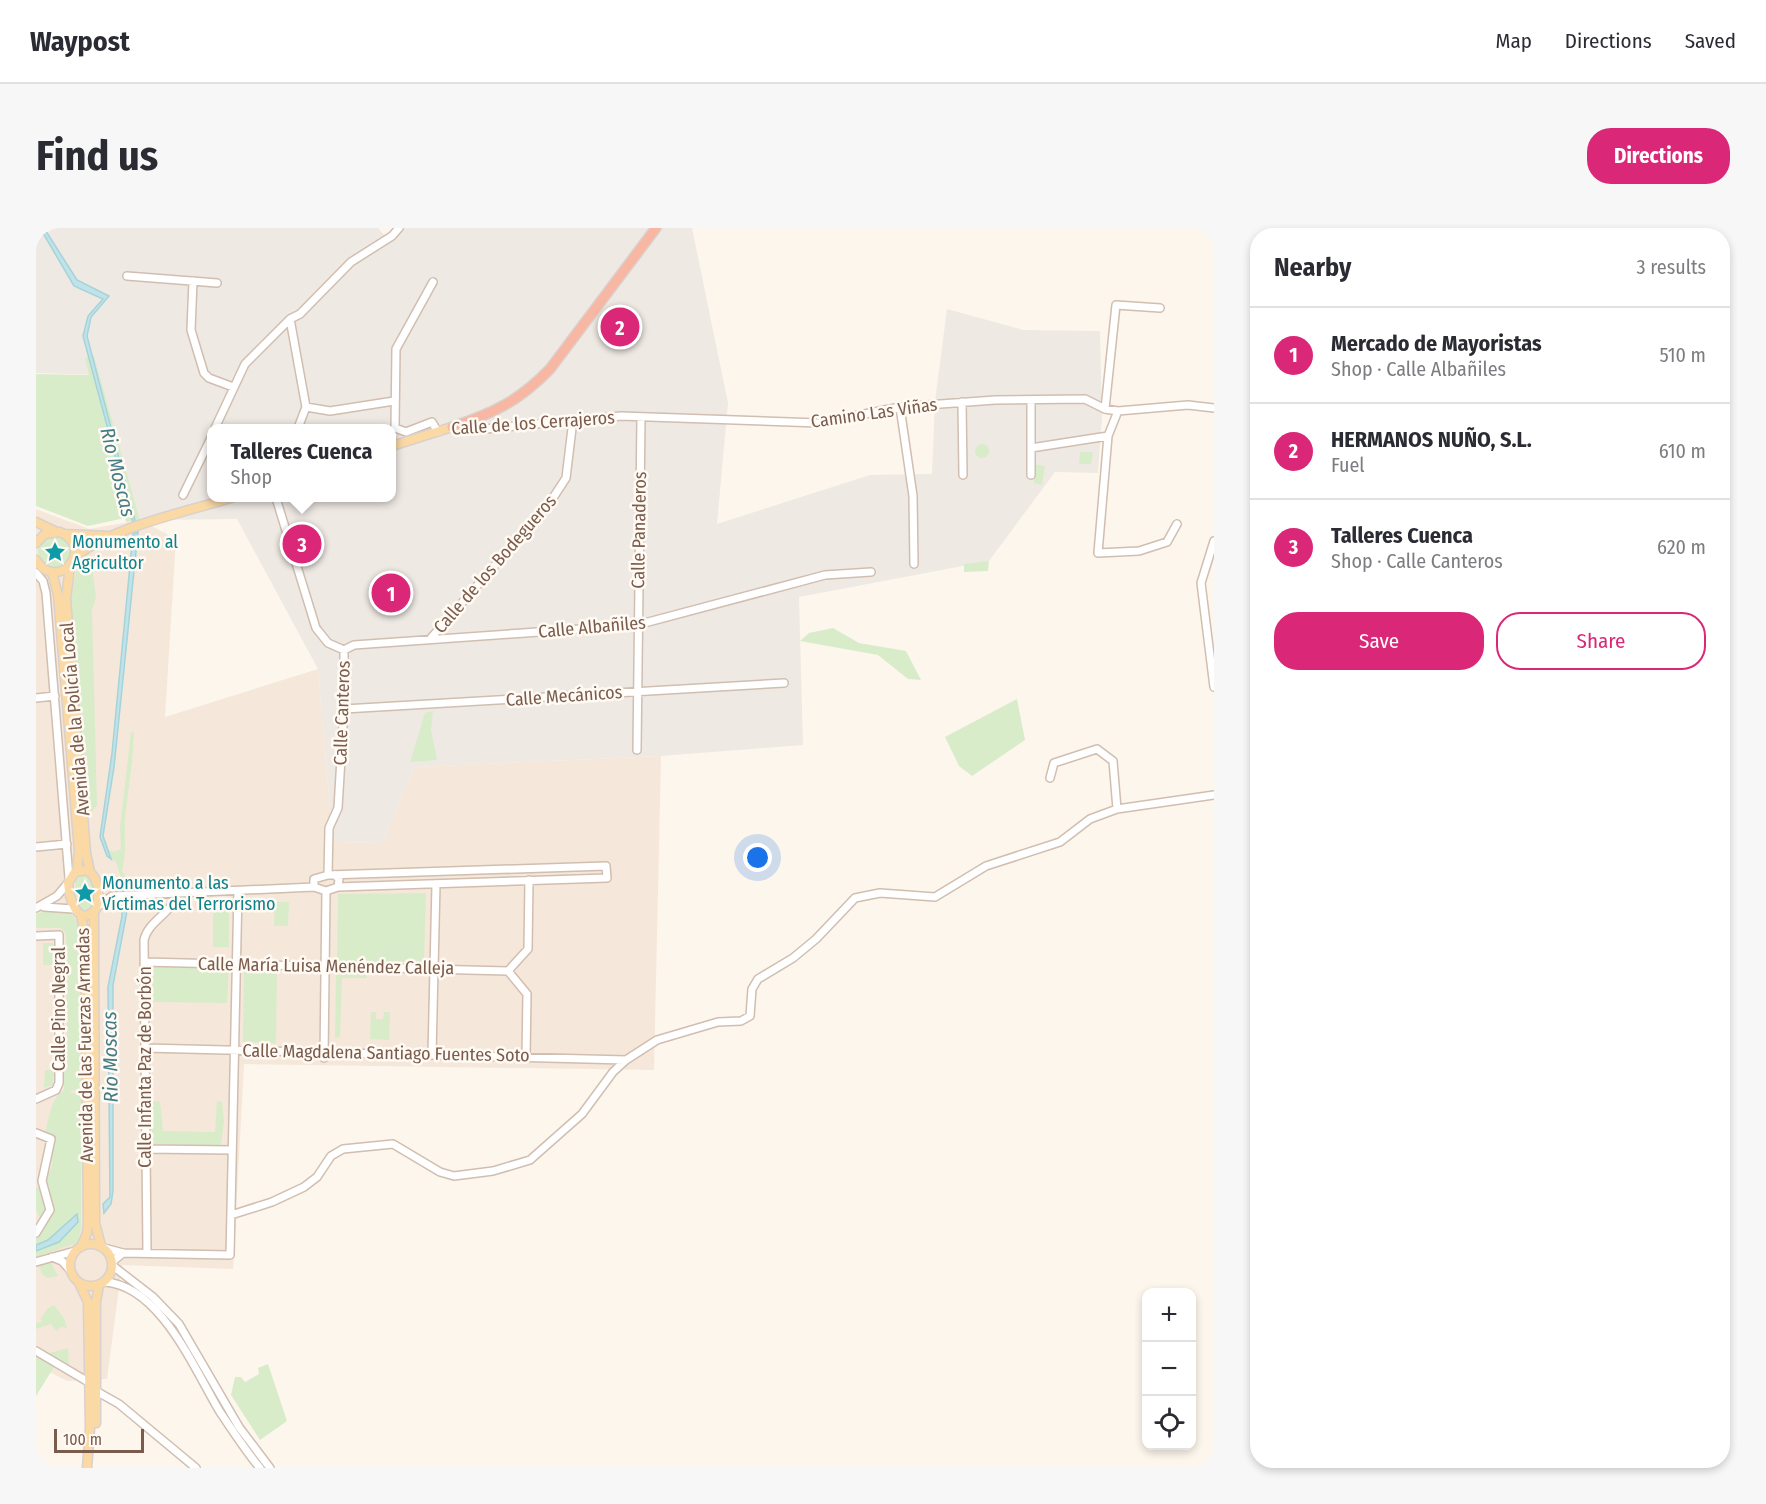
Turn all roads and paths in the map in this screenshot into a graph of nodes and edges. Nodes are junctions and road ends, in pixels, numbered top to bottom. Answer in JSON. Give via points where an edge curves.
{"nodes":[{"id":1,"x":399,"y":228,"type":"edge"},
{"id":2,"x":656,"y":228,"type":"edge"},
{"id":3,"x":127,"y":276,"type":"dead end"},
{"id":4,"x":193,"y":281,"type":"junction"},
{"id":5,"x":433,"y":282,"type":"dead end"},
{"id":6,"x":217,"y":283,"type":"dead end"},
{"id":7,"x":1160,"y":308,"type":"dead end"},
{"id":8,"x":290,"y":319,"type":"junction"},
{"id":9,"x":233,"y":387,"type":"junction"},
{"id":10,"x":1031,"y":400,"type":"junction"},
{"id":11,"x":394,"y":401,"type":"junction"},
{"id":12,"x":963,"y":402,"type":"junction"},
{"id":13,"x":900,"y":406,"type":"junction"},
{"id":14,"x":306,"y":407,"type":"junction"},
{"id":15,"x":1214,"y":408,"type":"edge"},
{"id":16,"x":1105,"y":409,"type":"junction"},
{"id":17,"x":1118,"y":411,"type":"junction"},
{"id":18,"x":641,"y":418,"type":"junction"},
{"id":19,"x":573,"y":420,"type":"junction"},
{"id":20,"x":217,"y":424,"type":"edge"},
{"id":21,"x":300,"y":424,"type":"edge"},
{"id":22,"x":395,"y":424,"type":"edge"},
{"id":23,"x":452,"y":427,"type":"junction"},
{"id":24,"x":396,"y":428,"type":"edge"},
{"id":25,"x":438,"y":432,"type":"junction"},
{"id":26,"x":1108,"y":436,"type":"junction"},
{"id":27,"x":396,"y":445,"type":"edge"},
{"id":28,"x":207,"y":446,"type":"edge"},
{"id":29,"x":1031,"y":448,"type":"junction"},
{"id":30,"x":963,"y":475,"type":"dead end"},
{"id":31,"x":1031,"y":475,"type":"dead end"},
{"id":32,"x":183,"y":495,"type":"dead end"},
{"id":33,"x":218,"y":502,"type":"edge"},
{"id":34,"x":277,"y":502,"type":"edge"},
{"id":35,"x":36,"y":522,"type":"edge"},
{"id":36,"x":1177,"y":524,"type":"dead end"},
{"id":37,"x":55,"y":531,"type":"junction"},
{"id":38,"x":65,"y":534,"type":"junction"},
{"id":39,"x":111,"y":536,"type":"junction"},
{"id":40,"x":37,"y":541,"type":"edge"},
{"id":41,"x":1214,"y":541,"type":"edge"},
{"id":42,"x":75,"y":556,"type":"junction"},
{"id":43,"x":1211,"y":562,"type":"edge"},
{"id":44,"x":914,"y":564,"type":"dead end"},
{"id":45,"x":37,"y":566,"type":"edge"},
{"id":46,"x":70,"y":566,"type":"junction"},
{"id":47,"x":51,"y":572,"type":"junction"},
{"id":48,"x":871,"y":572,"type":"dead end"},
{"id":49,"x":59,"y":602,"type":"junction"},
{"id":50,"x":48,"y":620,"type":"junction"},
{"id":51,"x":637,"y":626,"type":"junction"},
{"id":52,"x":430,"y":639,"type":"junction"},
{"id":53,"x":344,"y":650,"type":"junction"},
{"id":54,"x":784,"y":683,"type":"dead end"},
{"id":55,"x":1214,"y":687,"type":"edge"},
{"id":56,"x":636,"y":691,"type":"junction"},
{"id":57,"x":55,"y":696,"type":"junction"},
{"id":58,"x":36,"y":698,"type":"edge"},
{"id":59,"x":344,"y":709,"type":"junction"},
{"id":60,"x":637,"y":750,"type":"dead end"},
{"id":61,"x":1050,"y":778,"type":"dead end"},
{"id":62,"x":1214,"y":795,"type":"edge"},
{"id":63,"x":1116,"y":809,"type":"junction"},
{"id":64,"x":67,"y":844,"type":"junction"},
{"id":65,"x":36,"y":847,"type":"edge"},
{"id":66,"x":77,"y":871,"type":"junction"},
{"id":67,"x":90,"y":872,"type":"junction"},
{"id":68,"x":332,"y":875,"type":"junction"},
{"id":69,"x":69,"y":880,"type":"junction"},
{"id":70,"x":529,"y":880,"type":"junction"},
{"id":71,"x":436,"y":884,"type":"junction"},
{"id":72,"x":97,"y":886,"type":"junction"},
{"id":73,"x":314,"y":887,"type":"junction"},
{"id":74,"x":338,"y":887,"type":"junction"},
{"id":75,"x":238,"y":891,"type":"junction"},
{"id":76,"x":326,"y":891,"type":"junction"},
{"id":77,"x":178,"y":894,"type":"junction"},
{"id":78,"x":112,"y":896,"type":"junction"},
{"id":79,"x":38,"y":908,"type":"edge"},
{"id":80,"x":73,"y":909,"type":"junction"},
{"id":81,"x":96,"y":909,"type":"junction"},
{"id":82,"x":81,"y":915,"type":"junction"},
{"id":83,"x":36,"y":936,"type":"edge"},
{"id":84,"x":144,"y":962,"type":"junction"},
{"id":85,"x":236,"y":964,"type":"junction"},
{"id":86,"x":326,"y":966,"type":"junction"},
{"id":87,"x":434,"y":969,"type":"junction"},
{"id":88,"x":508,"y":971,"type":"junction"},
{"id":89,"x":145,"y":1048,"type":"junction"},
{"id":90,"x":234,"y":1050,"type":"junction"},
{"id":91,"x":432,"y":1054,"type":"junction"},
{"id":92,"x":324,"y":1055,"type":"junction"},
{"id":93,"x":526,"y":1056,"type":"junction"},
{"id":94,"x":626,"y":1060,"type":"junction"},
{"id":95,"x":36,"y":1099,"type":"edge"},
{"id":96,"x":36,"y":1133,"type":"edge"},
{"id":97,"x":145,"y":1149,"type":"junction"},
{"id":98,"x":232,"y":1150,"type":"junction"},
{"id":99,"x":39,"y":1182,"type":"edge"},
{"id":100,"x":231,"y":1215,"type":"junction"},
{"id":101,"x":36,"y":1233,"type":"edge"},
{"id":102,"x":102,"y":1247,"type":"junction"},
{"id":103,"x":78,"y":1249,"type":"junction"},
{"id":104,"x":123,"y":1252,"type":"junction"},
{"id":105,"x":147,"y":1252,"type":"junction"},
{"id":106,"x":52,"y":1257,"type":"junction"},
{"id":107,"x":36,"y":1262,"type":"edge"},
{"id":108,"x":113,"y":1264,"type":"junction"},
{"id":109,"x":70,"y":1270,"type":"junction"},
{"id":110,"x":80,"y":1283,"type":"junction"},
{"id":111,"x":102,"y":1283,"type":"junction"},
{"id":112,"x":36,"y":1352,"type":"edge"},
{"id":113,"x":90,"y":1383,"type":"junction"},
{"id":114,"x":96,"y":1391,"type":"junction"},
{"id":115,"x":87,"y":1468,"type":"edge"},
{"id":116,"x":93,"y":1468,"type":"edge"},
{"id":117,"x":196,"y":1468,"type":"edge"},
{"id":118,"x":260,"y":1468,"type":"edge"},
{"id":119,"x":270,"y":1468,"type":"edge"}],
"edges":[{"from":1,"to":8,"type":"street","via":[[351,262],[300,314]]},
{"from":2,"to":23,"type":"highway","via":[[532,388],[492,413]]},
{"from":3,"to":4,"type":"street"},
{"from":4,"to":6,"type":"street"},
{"from":4,"to":9,"type":"street","via":[[191,330],[204,373]]},
{"from":5,"to":11,"type":"street","via":[[396,348]]},
{"from":7,"to":16,"type":"street","via":[[1116,305]]},
{"from":8,"to":9,"type":"street","via":[[245,364]]},
{"from":8,"to":14,"type":"street"},
{"from":9,"to":20,"type":"street"},
{"from":10,"to":12,"type":"street","name":"Camino Las Viñas"},
{"from":10,"to":16,"type":"street","name":"Camino Las Viñas","via":[[1085,399]]},
{"from":10,"to":29,"type":"street"},
{"from":11,"to":14,"type":"street","via":[[330,411]]},
{"from":11,"to":22,"type":"street"},
{"from":12,"to":13,"type":"street","name":"Camino Las Viñas"},
{"from":12,"to":30,"type":"street"},
{"from":13,"to":18,"type":"street","name":"Camino Las Viñas","via":[[819,423]]},
{"from":13,"to":44,"type":"street","via":[[913,496]]},
{"from":14,"to":21,"type":"street"},
{"from":15,"to":17,"type":"street","name":"Camino Las Viñas","via":[[1188,405]]},
{"from":16,"to":17,"type":"street","name":"Camino Las Viñas"},
{"from":17,"to":26,"type":"street"},
{"from":18,"to":19,"type":"street","name":"Calle de los Cerrajeros"},
{"from":18,"to":51,"type":"street","name":"Calle Panaderos"},
{"from":19,"to":23,"type":"street","name":"Calle de los Cerrajeros","via":[[464,431]]},
{"from":19,"to":52,"type":"street","name":"Calle de los Bodegueros","via":[[566,478],[549,504]]},
{"from":23,"to":25,"type":"main road","name":"Calle de los Cerrajeros"},
{"from":24,"to":25,"type":"street","via":[[406,432],[432,422]]},
{"from":25,"to":27,"type":"main road","name":"Calle de los Cerrajeros"},
{"from":26,"to":29,"type":"street"},
{"from":26,"to":36,"type":"street","via":[[1098,553],[1139,551],[1167,542]]},
{"from":28,"to":32,"type":"street"},
{"from":29,"to":31,"type":"street"},
{"from":33,"to":39,"type":"main road"},
{"from":34,"to":53,"type":"street","name":"Calle Canteros","via":[[316,628],[328,643]]},
{"from":35,"to":37,"type":"main road"},
{"from":37,"to":38,"type":"main road"},
{"from":37,"to":40,"type":"main road"},
{"from":38,"to":39,"type":"main road"},
{"from":38,"to":42,"type":"main road","via":[[73,544]]},
{"from":39,"to":42,"type":"main road"},
{"from":41,"to":43,"type":"street"},
{"from":42,"to":46,"type":"main road","name":"Avenida de la Policía Local"},
{"from":43,"to":55,"type":"street","via":[[1201,583]]},
{"from":45,"to":47,"type":"main road"},
{"from":45,"to":50,"type":"street","via":[[45,586]]},
{"from":46,"to":47,"type":"main road"},
{"from":46,"to":67,"type":"main road","name":"Avenida de la Policía Local","via":[[65,595]]},
{"from":47,"to":49,"type":"main road","name":"Avenida de la Policía Local"},
{"from":48,"to":51,"type":"street","name":"Calle Albañiles","via":[[825,575]]},
{"from":49,"to":50,"type":"street"},
{"from":49,"to":66,"type":"main road","name":"Avenida de la Policía Local","via":[[80,853]]},
{"from":50,"to":57,"type":"street"},
{"from":51,"to":52,"type":"street","name":"Calle Albañiles"},
{"from":51,"to":56,"type":"street","name":"Calle Panaderos"},
{"from":52,"to":53,"type":"street","name":"Calle Albañiles","via":[[354,645]]},
{"from":53,"to":59,"type":"street","name":"Calle Canteros"},
{"from":54,"to":56,"type":"street","name":"Calle Mecánicos"},
{"from":56,"to":59,"type":"street","name":"Calle Mecánicos"},
{"from":56,"to":60,"type":"street","name":"Calle Panaderos"},
{"from":57,"to":58,"type":"street"},
{"from":57,"to":64,"type":"street"},
{"from":59,"to":68,"type":"street","name":"Calle Canteros","via":[[338,808],[329,828]]},
{"from":61,"to":63,"type":"street","via":[[1054,763],[1097,749],[1113,761]]},
{"from":62,"to":63,"type":"street"},
{"from":63,"to":94,"type":"street","via":[[1090,819],[1060,842],[986,866],[935,897],[880,893],[855,898],[808,945],[758,979],[752,989],[750,1016],[657,1040]]},
{"from":64,"to":65,"type":"street"},
{"from":64,"to":69,"type":"street"},
{"from":66,"to":67,"type":"main road"},
{"from":66,"to":69,"type":"main road"},
{"from":67,"to":72,"type":"main road","name":"Avenida de la Policía Local"},
{"from":68,"to":70,"type":"street","via":[[606,866],[608,871],[607,878]]},
{"from":68,"to":73,"type":"street","via":[[314,879]]},
{"from":68,"to":74,"type":"street","name":"Calle Canteros","via":[[339,879]]},
{"from":69,"to":79,"type":"street","via":[[57,896]]},
{"from":69,"to":80,"type":"main road"},
{"from":70,"to":71,"type":"street"},
{"from":70,"to":88,"type":"street","via":[[528,949]]},
{"from":71,"to":74,"type":"street"},
{"from":71,"to":87,"type":"street"},
{"from":72,"to":78,"type":"street"},
{"from":72,"to":81,"type":"main road","name":"Avenida de las Fuerzas Armadas"},
{"from":73,"to":75,"type":"street"},
{"from":73,"to":76,"type":"street"},
{"from":74,"to":76,"type":"street"},
{"from":75,"to":77,"type":"street"},
{"from":75,"to":85,"type":"street"},
{"from":76,"to":86,"type":"street"},
{"from":77,"to":78,"type":"street"},
{"from":77,"to":84,"type":"street","name":"Calle Infanta Paz de Borbón","via":[[175,903],[145,934]]},
{"from":78,"to":81,"type":"street"},
{"from":79,"to":80,"type":"street"},
{"from":80,"to":82,"type":"main road"},
{"from":81,"to":82,"type":"main road"},
{"from":81,"to":102,"type":"main road","name":"Avenida de las Fuerzas Armadas","via":[[95,1223]]},
{"from":82,"to":103,"type":"main road","name":"Avenida de las Fuerzas Armadas","via":[[86,935],[88,1226]]},
{"from":83,"to":95,"type":"street","name":"Calle Pino Negral","via":[[59,935],[59,1083],[56,1090]]},
{"from":84,"to":85,"type":"street","name":"Calle María Luisa Menéndez Calleja"},
{"from":84,"to":89,"type":"street","name":"Calle Infanta Paz de Borbón"},
{"from":85,"to":86,"type":"street","name":"Calle María Luisa Menéndez Calleja"},
{"from":85,"to":90,"type":"street"},
{"from":86,"to":87,"type":"street","name":"Calle María Luisa Menéndez Calleja"},
{"from":86,"to":92,"type":"street"},
{"from":87,"to":88,"type":"street","name":"Calle María Luisa Menéndez Calleja"},
{"from":87,"to":91,"type":"street"},
{"from":88,"to":93,"type":"street","via":[[527,993]]},
{"from":89,"to":90,"type":"street","name":"Calle Magdalena Santiago Fuentes Soto"},
{"from":89,"to":97,"type":"street","name":"Calle Infanta Paz de Borbón"},
{"from":90,"to":92,"type":"street","name":"Calle Magdalena Santiago Fuentes Soto"},
{"from":90,"to":98,"type":"street"},
{"from":91,"to":92,"type":"street","name":"Calle Magdalena Santiago Fuentes Soto"},
{"from":91,"to":93,"type":"street","name":"Calle Magdalena Santiago Fuentes Soto"},
{"from":93,"to":94,"type":"street","name":"Calle Magdalena Santiago Fuentes Soto"},
{"from":94,"to":100,"type":"street","via":[[582,1114],[530,1160],[454,1176],[393,1144],[343,1149],[331,1156],[317,1177],[304,1187]]},
{"from":96,"to":99,"type":"street","via":[[51,1139]]},
{"from":97,"to":98,"type":"street"},
{"from":97,"to":105,"type":"street","name":"Calle Infanta Paz de Borbón"},
{"from":98,"to":100,"type":"street"},
{"from":99,"to":101,"type":"street","via":[[50,1210]]},
{"from":100,"to":105,"type":"street","via":[[230,1255]]},
{"from":102,"to":103,"type":"main road","via":[[90,1244]]},
{"from":102,"to":104,"type":"street"},
{"from":102,"to":108,"type":"main road"},
{"from":103,"to":106,"type":"street"},
{"from":103,"to":109,"type":"main road","via":[[70,1260]]},
{"from":104,"to":105,"type":"street"},
{"from":104,"to":108,"type":"street"},
{"from":106,"to":107,"type":"street"},
{"from":106,"to":109,"type":"street"},
{"from":108,"to":111,"type":"main road"},
{"from":108,"to":119,"type":"street","via":[[178,1324],[234,1418]]},
{"from":109,"to":110,"type":"main road"},
{"from":110,"to":111,"type":"main road"},
{"from":110,"to":113,"type":"main road","via":[[88,1299]]},
{"from":111,"to":114,"type":"main road","via":[[96,1302]]},
{"from":111,"to":118,"type":"street","via":[[118,1283],[128,1288],[163,1319]]},
{"from":112,"to":113,"type":"street"},
{"from":113,"to":115,"type":"main road"},
{"from":114,"to":116,"type":"main road"},
{"from":114,"to":117,"type":"street","via":[[119,1404]]}]}
